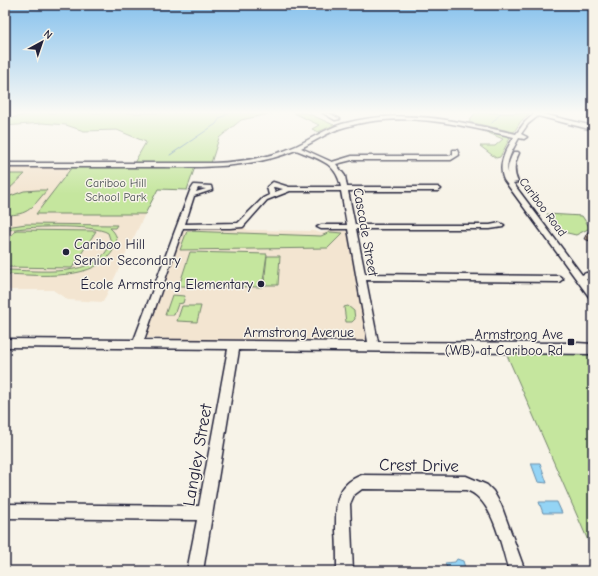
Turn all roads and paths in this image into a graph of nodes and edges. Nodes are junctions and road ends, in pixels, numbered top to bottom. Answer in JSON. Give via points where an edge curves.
{"nodes":[{"id":1,"x":311,"y":140,"type":"edge"},
{"id":2,"x":519,"y":140,"type":"edge"},
{"id":3,"x":520,"y":140,"type":"edge"},
{"id":4,"x":296,"y":148,"type":"junction"},
{"id":5,"x":455,"y":151,"type":"dead end"},
{"id":6,"x":331,"y":164,"type":"junction"},
{"id":7,"x":5,"y":165,"type":"edge"},
{"id":8,"x":344,"y":188,"type":"junction"},
{"id":9,"x":289,"y":189,"type":"junction"},
{"id":10,"x":438,"y":189,"type":"dead end"},
{"id":11,"x":272,"y":195,"type":"junction"},
{"id":12,"x":192,"y":196,"type":"dead end"},
{"id":13,"x":500,"y":225,"type":"dead end"},
{"id":14,"x":181,"y":226,"type":"junction"},
{"id":15,"x":321,"y":227,"type":"dead end"},
{"id":16,"x":350,"y":227,"type":"junction"},
{"id":17,"x":590,"y":276,"type":"edge"},
{"id":18,"x":360,"y":277,"type":"junction"},
{"id":19,"x":559,"y":279,"type":"dead end"},
{"id":20,"x":593,"y":285,"type":"edge"},
{"id":21,"x":593,"y":295,"type":"edge"},
{"id":22,"x":5,"y":344,"type":"edge"},
{"id":23,"x":137,"y":344,"type":"junction"},
{"id":24,"x":234,"y":346,"type":"junction"},
{"id":25,"x":374,"y":346,"type":"junction"},
{"id":26,"x":593,"y":350,"type":"edge"},
{"id":27,"x":5,"y":512,"type":"edge"},
{"id":28,"x":205,"y":513,"type":"junction"},
{"id":29,"x":195,"y":571,"type":"edge"},
{"id":30,"x":345,"y":571,"type":"edge"},
{"id":31,"x":516,"y":571,"type":"edge"}],
"edges":[{"from":1,"to":4,"type":"street"},
{"from":2,"to":21,"type":"street","name":"Cariboo Road","via":[[505,162],[504,170],[508,180]]},
{"from":3,"to":17,"type":"street","name":"Cariboo Road","via":[[512,160],[512,178]]},
{"from":4,"to":6,"type":"street"},
{"from":4,"to":7,"type":"street","via":[[266,158],[222,165]]},
{"from":5,"to":6,"type":"street","via":[[456,155],[451,158],[348,158]]},
{"from":6,"to":8,"type":"street","name":"Cascade Street","via":[[340,173]]},
{"from":8,"to":9,"type":"street"},
{"from":8,"to":10,"type":"street"},
{"from":8,"to":16,"type":"street","name":"Cascade Street"},
{"from":9,"to":11,"type":"street"},
{"from":9,"to":11,"type":"street","via":[[273,184],[270,187]]},
{"from":11,"to":14,"type":"street","via":[[259,204],[240,225]]},
{"from":12,"to":14,"type":"street"},
{"from":13,"to":16,"type":"street"},
{"from":14,"to":23,"type":"street"},
{"from":15,"to":16,"type":"street"},
{"from":16,"to":18,"type":"street","name":"Cascade Street"},
{"from":17,"to":20,"type":"street","name":"Cariboo Road"},
{"from":18,"to":19,"type":"street"},
{"from":18,"to":25,"type":"street","name":"Cascade Street"},
{"from":22,"to":23,"type":"street","name":"Armstrong Avenue"},
{"from":23,"to":24,"type":"street","name":"Armstrong Avenue"},
{"from":24,"to":25,"type":"street","name":"Armstrong Avenue"},
{"from":24,"to":28,"type":"street","name":"Langley Street"},
{"from":25,"to":26,"type":"street","name":"Armstrong Avenue"},
{"from":27,"to":28,"type":"street"},
{"from":28,"to":29,"type":"street","name":"Langley Street"},
{"from":30,"to":31,"type":"street","name":"Crest Drive","via":[[343,504],[348,491],[362,482],[466,483],[478,487],[488,495],[497,509]]}]}
